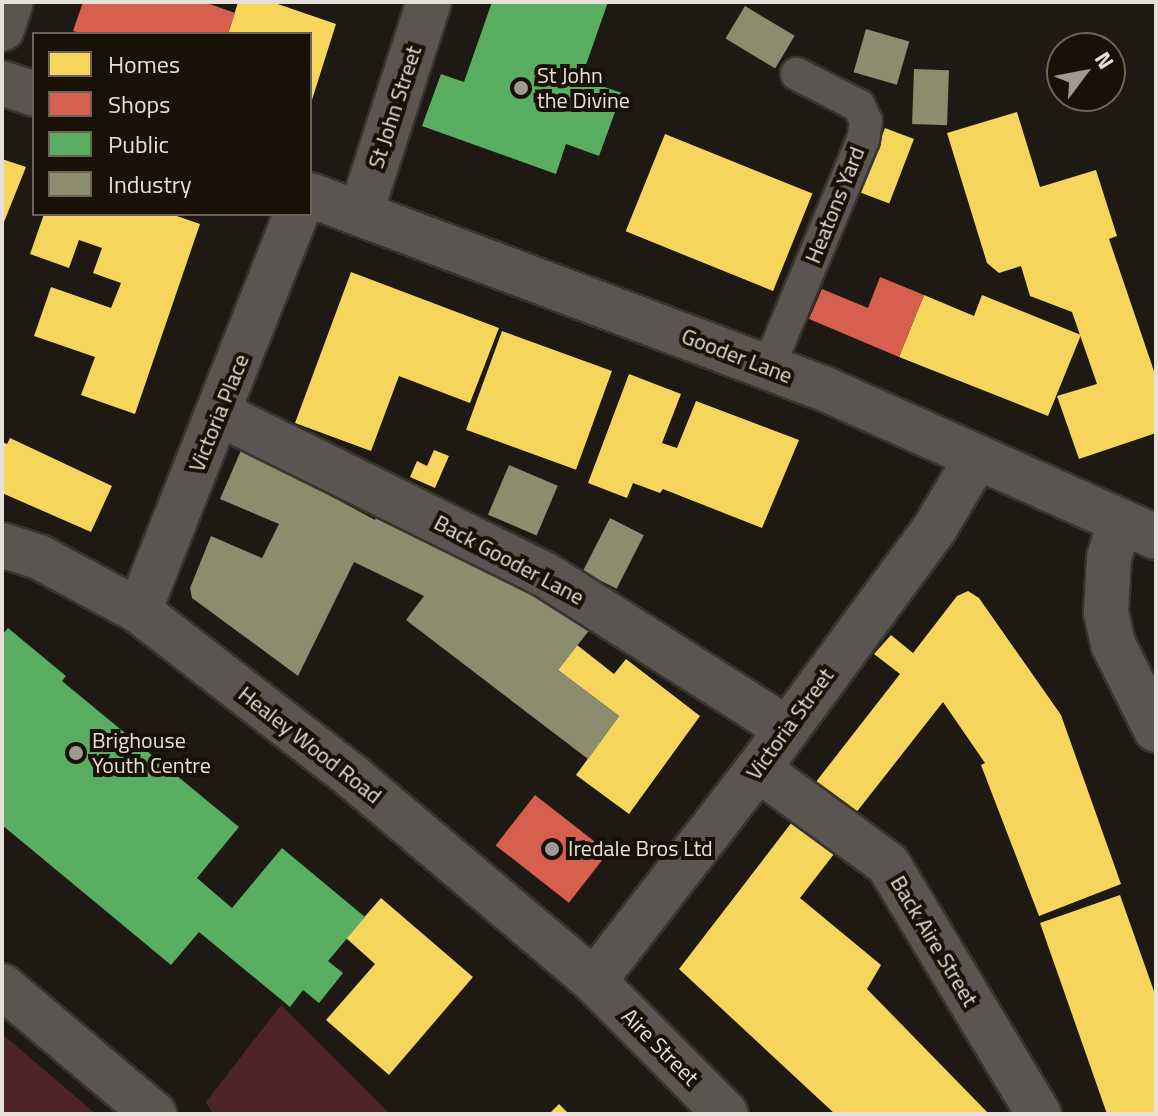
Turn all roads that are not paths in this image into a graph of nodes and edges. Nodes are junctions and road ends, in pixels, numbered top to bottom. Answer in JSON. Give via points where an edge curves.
{"nodes":[{"id":1,"x":11,"y":2,"type":"edge"},
{"id":2,"x":429,"y":2,"type":"edge"},
{"id":3,"x":2,"y":29,"type":"edge"},
{"id":4,"x":797,"y":74,"type":"dead end"},
{"id":5,"x":2,"y":83,"type":"edge"},
{"id":6,"x":32,"y":93,"type":"edge"},
{"id":7,"x":312,"y":196,"type":"edge"},
{"id":8,"x":361,"y":212,"type":"junction"},
{"id":9,"x":295,"y":216,"type":"edge"},
{"id":10,"x":768,"y":368,"type":"junction"},
{"id":11,"x":220,"y":414,"type":"junction"},
{"id":12,"x":976,"y":459,"type":"junction"},
{"id":13,"x":1138,"y":530,"type":"edge"},
{"id":14,"x":2,"y":545,"type":"edge"},
{"id":15,"x":139,"y":611,"type":"junction"},
{"id":16,"x":786,"y":728,"type":"junction"},
{"id":17,"x":1156,"y":730,"type":"edge"},
{"id":18,"x":758,"y":769,"type":"junction"},
{"id":19,"x":594,"y":981,"type":"junction"},
{"id":20,"x":2,"y":986,"type":"edge"},
{"id":21,"x":154,"y":1114,"type":"edge"},
{"id":22,"x":726,"y":1114,"type":"edge"},
{"id":23,"x":1039,"y":1114,"type":"edge"}],
"edges":[{"from":1,"to":3,"type":"street"},
{"from":2,"to":8,"type":"street","name":"St John Street"},
{"from":4,"to":10,"type":"lane","name":"Heatons Yard","via":[[859,106],[866,121],[863,140]]},
{"from":5,"to":6,"type":"street"},
{"from":7,"to":8,"type":"street","name":"Gooder Lane"},
{"from":8,"to":10,"type":"street","name":"Gooder Lane"},
{"from":9,"to":11,"type":"street","name":"Victoria Place"},
{"from":10,"to":12,"type":"street","name":"Gooder Lane"},
{"from":11,"to":15,"type":"street","name":"Victoria Place"},
{"from":11,"to":16,"type":"street","name":"Back Gooder Lane","via":[[544,574]]},
{"from":12,"to":13,"type":"street","name":"Gooder Lane"},
{"from":12,"to":16,"type":"street","name":"Victoria Street","via":[[935,528]]},
{"from":13,"to":17,"type":"street","via":[[1109,558],[1106,613],[1113,644]]},
{"from":14,"to":15,"type":"street","name":"Healey Wood Road","via":[[39,557]]},
{"from":15,"to":19,"type":"street","name":"Healey Wood Road","via":[[354,778]]},
{"from":16,"to":18,"type":"street","name":"Victoria Street"},
{"from":18,"to":19,"type":"street","name":"Victoria Street"},
{"from":18,"to":23,"type":"street","name":"Back Aire Street","via":[[888,864]]},
{"from":19,"to":22,"type":"street","name":"Aire Street"},
{"from":20,"to":21,"type":"street"}]}
